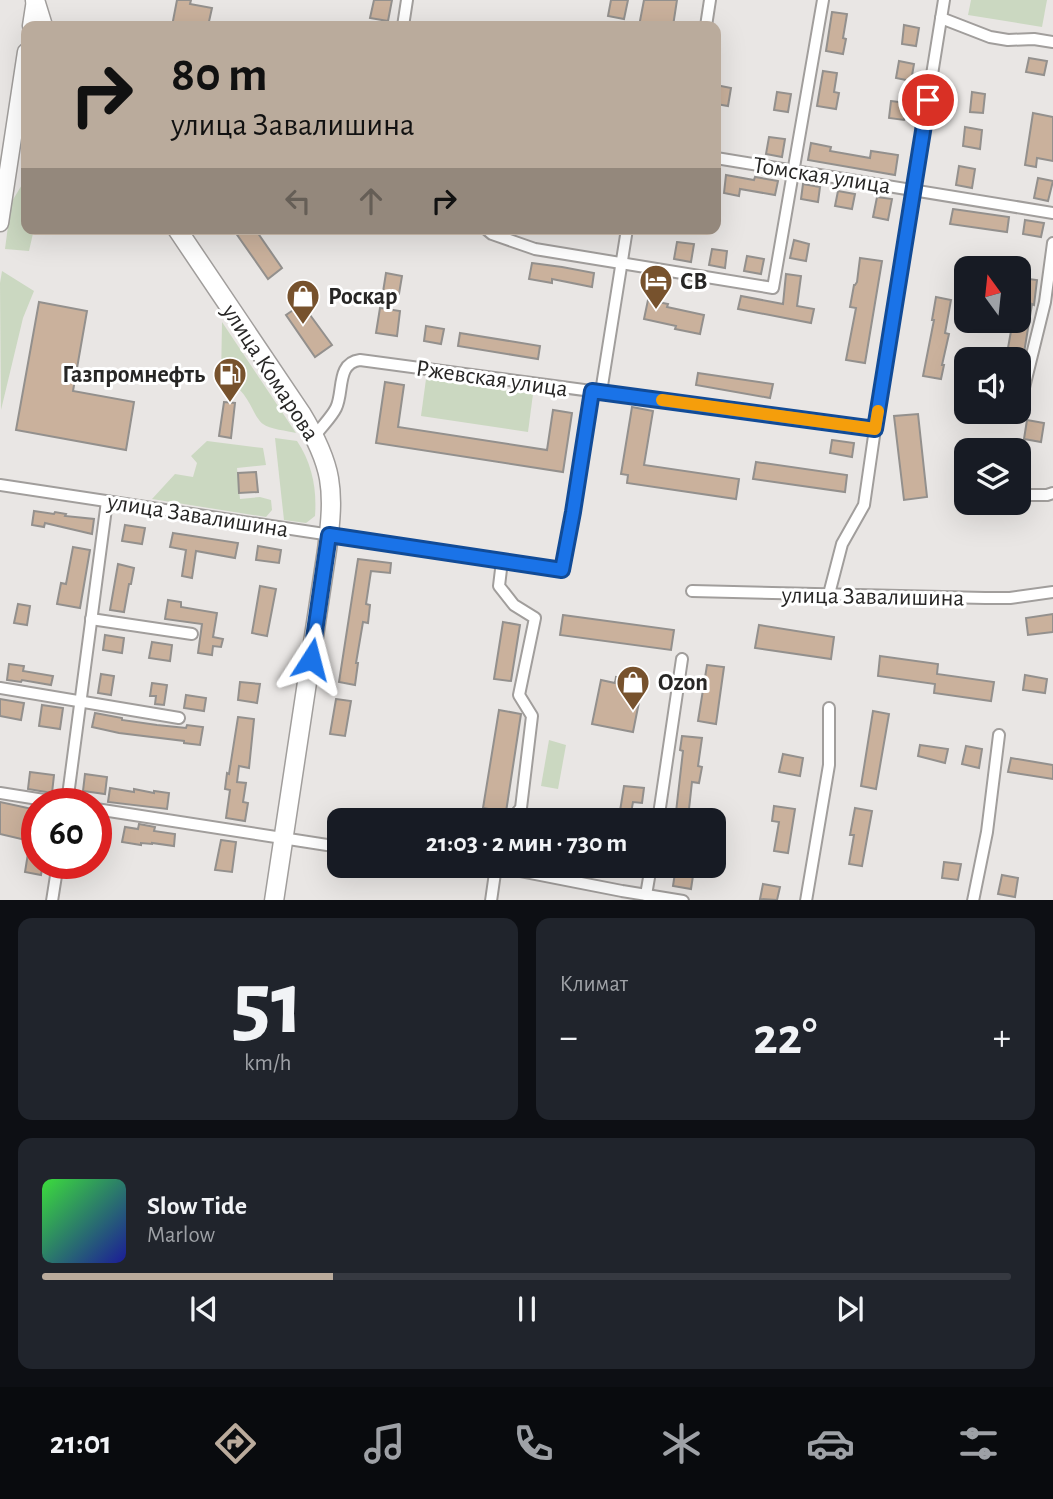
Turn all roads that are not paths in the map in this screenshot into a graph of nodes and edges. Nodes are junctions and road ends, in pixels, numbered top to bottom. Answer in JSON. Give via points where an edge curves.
{"nodes":[{"id":1,"x":35,"y":0,"type":"edge"},
{"id":2,"x":407,"y":0,"type":"edge"},
{"id":3,"x":710,"y":0,"type":"edge"},
{"id":4,"x":823,"y":0,"type":"edge"},
{"id":5,"x":944,"y":0,"type":"edge"},
{"id":6,"x":941,"y":18,"type":"junction"},
{"id":7,"x":31,"y":21,"type":"edge"},
{"id":8,"x":41,"y":21,"type":"edge"},
{"id":9,"x":404,"y":21,"type":"edge"},
{"id":10,"x":707,"y":21,"type":"edge"},
{"id":11,"x":1053,"y":42,"type":"edge"},
{"id":12,"x":21,"y":85,"type":"edge"},
{"id":13,"x":21,"y":136,"type":"edge"},
{"id":14,"x":11,"y":152,"type":"junction"},
{"id":15,"x":721,"y":159,"type":"edge"},
{"id":16,"x":793,"y":170,"type":"junction"},
{"id":17,"x":914,"y":190,"type":"junction"},
{"id":18,"x":1053,"y":213,"type":"edge"},
{"id":19,"x":0,"y":223,"type":"edge"},
{"id":20,"x":181,"y":235,"type":"edge"},
{"id":21,"x":495,"y":235,"type":"edge"},
{"id":22,"x":626,"y":235,"type":"edge"},
{"id":23,"x":1053,"y":243,"type":"edge"},
{"id":24,"x":621,"y":263,"type":"junction"},
{"id":25,"x":1049,"y":304,"type":"edge"},
{"id":26,"x":1031,"y":367,"type":"edge"},
{"id":27,"x":597,"y":392,"type":"junction"},
{"id":28,"x":875,"y":429,"type":"junction"},
{"id":29,"x":315,"y":436,"type":"junction"},
{"id":30,"x":0,"y":485,"type":"edge"},
{"id":31,"x":1053,"y":493,"type":"edge"},
{"id":32,"x":1031,"y":495,"type":"edge"},
{"id":33,"x":107,"y":501,"type":"junction"},
{"id":34,"x":329,"y":535,"type":"junction"},
{"id":35,"x":502,"y":561,"type":"junction"},
{"id":36,"x":692,"y":591,"type":"dead end"},
{"id":37,"x":1053,"y":592,"type":"edge"},
{"id":38,"x":829,"y":594,"type":"junction"},
{"id":39,"x":91,"y":619,"type":"junction"},
{"id":40,"x":191,"y":634,"type":"dead end"},
{"id":41,"x":682,"y":659,"type":"dead end"},
{"id":42,"x":0,"y":688,"type":"edge"},
{"id":43,"x":81,"y":702,"type":"junction"},
{"id":44,"x":829,"y":708,"type":"dead end"},
{"id":45,"x":179,"y":718,"type":"dead end"},
{"id":46,"x":999,"y":734,"type":"dead end"},
{"id":47,"x":67,"y":788,"type":"edge"},
{"id":48,"x":0,"y":793,"type":"edge"},
{"id":49,"x":21,"y":796,"type":"edge"},
{"id":50,"x":521,"y":808,"type":"edge"},
{"id":51,"x":660,"y":808,"type":"edge"},
{"id":52,"x":112,"y":811,"type":"edge"},
{"id":53,"x":283,"y":839,"type":"junction"},
{"id":54,"x":327,"y":845,"type":"edge"},
{"id":55,"x":494,"y":878,"type":"edge"},
{"id":56,"x":558,"y":878,"type":"edge"},
{"id":57,"x":649,"y":878,"type":"edge"},
{"id":58,"x":55,"y":879,"type":"edge"},
{"id":59,"x":646,"y":895,"type":"junction"},
{"id":60,"x":52,"y":900,"type":"edge"},
{"id":61,"x":274,"y":900,"type":"edge"},
{"id":62,"x":491,"y":900,"type":"edge"},
{"id":63,"x":677,"y":900,"type":"edge"},
{"id":64,"x":806,"y":900,"type":"edge"},
{"id":65,"x":973,"y":900,"type":"edge"}],
"edges":[{"from":1,"to":7,"type":"main road"},
{"from":1,"to":8,"type":"main road"},
{"from":2,"to":9,"type":"street"},
{"from":3,"to":10,"type":"street"},
{"from":4,"to":16,"type":"street"},
{"from":5,"to":6,"type":"street"},
{"from":6,"to":11,"type":"street","via":[[990,37]]},
{"from":6,"to":17,"type":"street"},
{"from":12,"to":14,"type":"main road"},
{"from":13,"to":14,"type":"main road"},
{"from":14,"to":19,"type":"main road"},
{"from":15,"to":16,"type":"street","name":"Томская улица"},
{"from":16,"to":17,"type":"street","name":"Томская улица"},
{"from":16,"to":24,"type":"street","via":[[773,288]]},
{"from":17,"to":18,"type":"street","name":"Томская улица"},
{"from":17,"to":28,"type":"street"},
{"from":20,"to":29,"type":"main road","name":"улица Комарова"},
{"from":21,"to":24,"type":"street","via":[[535,249]]},
{"from":22,"to":24,"type":"street"},
{"from":23,"to":25,"type":"street"},
{"from":24,"to":27,"type":"street"},
{"from":25,"to":26,"type":"street"},
{"from":27,"to":28,"type":"street","name":"Ржевская улица"},
{"from":27,"to":29,"type":"street","name":"Ржевская улица","via":[[352,361],[346,366],[337,407]]},
{"from":27,"to":35,"type":"street","name":"улица Завалишина","via":[[562,570]]},
{"from":28,"to":38,"type":"street","via":[[864,505],[842,544]]},
{"from":29,"to":34,"type":"main road","name":"улица Комарова","via":[[331,483]]},
{"from":30,"to":33,"type":"street","name":"улица Завалишина"},
{"from":31,"to":32,"type":"street"},
{"from":33,"to":34,"type":"street","name":"улица Завалишина"},
{"from":33,"to":39,"type":"street"},
{"from":34,"to":35,"type":"street","name":"улица Завалишина"},
{"from":34,"to":53,"type":"main road","name":"улица Комарова"},
{"from":35,"to":50,"type":"street","via":[[499,586],[514,605],[535,618],[519,695],[532,716]]},
{"from":36,"to":38,"type":"street","name":"улица Завалишина"},
{"from":37,"to":38,"type":"street","name":"улица Завалишина","via":[[1010,598]]},
{"from":39,"to":40,"type":"street"},
{"from":39,"to":43,"type":"street"},
{"from":41,"to":51,"type":"street"},
{"from":42,"to":43,"type":"street"},
{"from":43,"to":45,"type":"street"},
{"from":43,"to":47,"type":"street"},
{"from":44,"to":64,"type":"street","via":[[829,765]]},
{"from":46,"to":65,"type":"street"},
{"from":48,"to":49,"type":"street"},
{"from":52,"to":53,"type":"street"},
{"from":53,"to":54,"type":"street"},
{"from":53,"to":61,"type":"main road","name":"улица Комарова"},
{"from":55,"to":62,"type":"street"},
{"from":56,"to":59,"type":"street"},
{"from":57,"to":59,"type":"street"},
{"from":58,"to":60,"type":"street"},
{"from":59,"to":63,"type":"street"}]}
